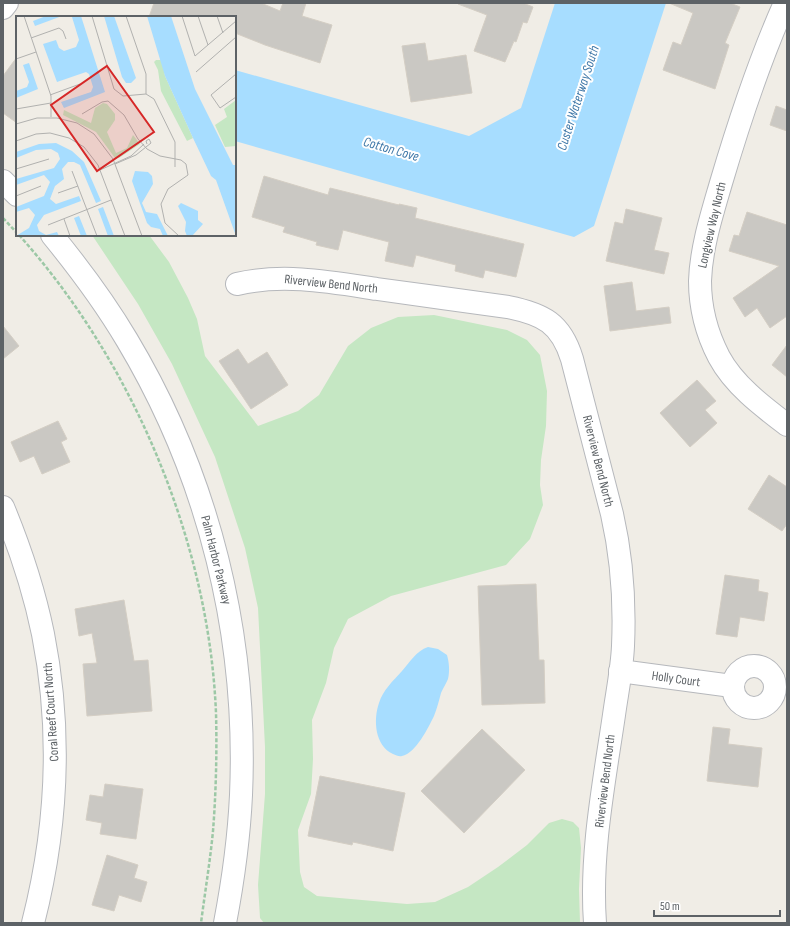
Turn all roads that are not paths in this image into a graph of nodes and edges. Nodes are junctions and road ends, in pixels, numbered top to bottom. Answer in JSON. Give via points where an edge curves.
{"nodes":[{"id":1,"x":7,"y":3,"type":"edge"},
{"id":2,"x":785,"y":3,"type":"edge"},
{"id":3,"x":3,"y":8,"type":"edge"},
{"id":4,"x":3,"y":181,"type":"edge"},
{"id":5,"x":16,"y":194,"type":"edge"},
{"id":6,"x":53,"y":236,"type":"edge"},
{"id":7,"x":237,"y":284,"type":"dead end"},
{"id":8,"x":787,"y":425,"type":"edge"},
{"id":9,"x":3,"y":507,"type":"edge"},
{"id":10,"x":620,"y":671,"type":"junction"},
{"id":11,"x":732,"y":686,"type":"dead end"},
{"id":12,"x":33,"y":923,"type":"edge"},
{"id":13,"x":225,"y":923,"type":"edge"},
{"id":14,"x":595,"y":923,"type":"edge"}],
"edges":[{"from":1,"to":3,"type":"street"},
{"from":2,"to":8,"type":"street","name":"Longview Way North","via":[[757,72],[733,144],[706,241],[700,281],[709,334],[719,358],[750,395]]},
{"from":4,"to":5,"type":"street"},
{"from":6,"to":13,"type":"street","name":"Palm Harbor Parkway","via":[[109,311],[146,373],[186,460],[215,549],[234,639],[242,732],[240,810],[233,878]]},
{"from":7,"to":10,"type":"street","name":"Riverview Bend North","via":[[264,279],[288,279],[493,305],[532,313],[557,329],[566,341],[572,359],[618,538],[623,595],[623,648]]},
{"from":9,"to":12,"type":"street","name":"Coral Reef Court North","via":[[22,557],[37,608],[53,707],[55,760],[52,821],[45,871]]},
{"from":10,"to":11,"type":"street","name":"Holly Court"},
{"from":10,"to":14,"type":"street","name":"Riverview Bend North","via":[[598,833]]}]}
